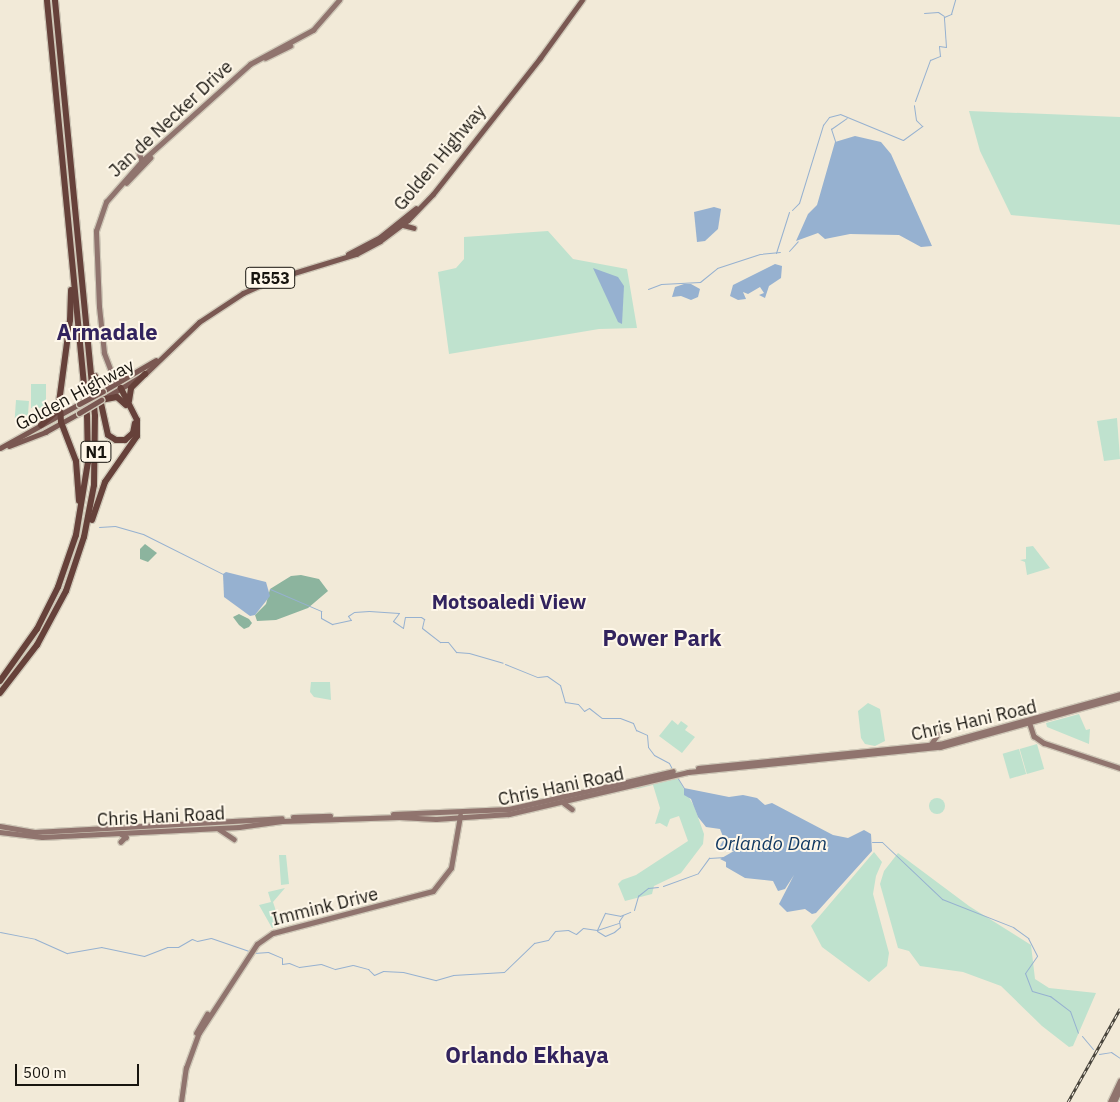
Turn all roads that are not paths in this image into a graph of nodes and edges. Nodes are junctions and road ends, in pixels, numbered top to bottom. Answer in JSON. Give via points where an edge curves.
{"nodes":[{"id":1,"x":47,"y":0,"type":"edge"},
{"id":2,"x":55,"y":0,"type":"edge"},
{"id":3,"x":340,"y":0,"type":"edge"},
{"id":4,"x":580,"y":0,"type":"edge"},
{"id":5,"x":138,"y":149,"type":"dead end"},
{"id":6,"x":142,"y":161,"type":"junction"},
{"id":7,"x":420,"y":209,"type":"junction"},
{"id":8,"x":102,"y":211,"type":"junction"},
{"id":9,"x":68,"y":217,"type":"junction"},
{"id":10,"x":402,"y":225,"type":"junction"},
{"id":11,"x":89,"y":340,"type":"junction"},
{"id":12,"x":145,"y":374,"type":"junction"},
{"id":13,"x":118,"y":385,"type":"junction"},
{"id":14,"x":58,"y":394,"type":"junction"},
{"id":15,"x":102,"y":400,"type":"junction"},
{"id":16,"x":130,"y":408,"type":"junction"},
{"id":17,"x":61,"y":419,"type":"junction"},
{"id":18,"x":41,"y":425,"type":"junction"},
{"id":19,"x":0,"y":449,"type":"edge"},
{"id":20,"x":77,"y":532,"type":"junction"},
{"id":21,"x":77,"y":562,"type":"junction"},
{"id":22,"x":0,"y":681,"type":"edge"},
{"id":23,"x":0,"y":693,"type":"edge"},
{"id":24,"x":1111,"y":696,"type":"junction"},
{"id":25,"x":1120,"y":696,"type":"edge"},
{"id":26,"x":1095,"y":701,"type":"junction"},
{"id":27,"x":1029,"y":722,"type":"junction"},
{"id":28,"x":938,"y":734,"type":"dead end"},
{"id":29,"x":928,"y":746,"type":"junction"},
{"id":30,"x":744,"y":765,"type":"junction"},
{"id":31,"x":1120,"y":768,"type":"edge"},
{"id":32,"x":574,"y":795,"type":"junction"},
{"id":33,"x":556,"y":799,"type":"junction"},
{"id":34,"x":579,"y":799,"type":"junction"},
{"id":35,"x":563,"y":803,"type":"junction"},
{"id":36,"x":459,"y":815,"type":"junction"},
{"id":37,"x":296,"y":817,"type":"junction"},
{"id":38,"x":450,"y":818,"type":"junction"},
{"id":39,"x":468,"y":818,"type":"junction"},
{"id":40,"x":309,"y":820,"type":"junction"},
{"id":41,"x":0,"y":826,"type":"edge"},
{"id":42,"x":458,"y":826,"type":"junction"},
{"id":43,"x":218,"y":828,"type":"junction"},
{"id":44,"x":140,"y":830,"type":"junction"},
{"id":45,"x":120,"y":831,"type":"junction"},
{"id":46,"x":0,"y":832,"type":"edge"},
{"id":47,"x":134,"y":836,"type":"dead end"},
{"id":48,"x":234,"y":839,"type":"dead end"},
{"id":49,"x":122,"y":842,"type":"dead end"},
{"id":50,"x":250,"y":951,"type":"junction"},
{"id":51,"x":1120,"y":1081,"type":"edge"},
{"id":52,"x":1120,"y":1089,"type":"edge"},
{"id":53,"x":180,"y":1102,"type":"edge"},
{"id":54,"x":1110,"y":1102,"type":"edge"},
{"id":55,"x":1114,"y":1102,"type":"edge"}],
"edges":[{"from":1,"to":9,"type":"highway","number":"N1"},
{"from":2,"to":11,"type":"highway","number":"N1"},
{"from":3,"to":6,"type":"main road","name":"Jan de Necker Drive","via":[[316,28],[254,60]]},
{"from":3,"to":8,"type":"main road","name":"Jan de Necker Drive","via":[[315,32],[257,62],[232,84],[150,158]]},
{"from":4,"to":7,"type":"main road","name":"Golden Highway","number":"R553","via":[[561,32]]},
{"from":4,"to":13,"type":"main road","name":"Golden Highway","number":"R553","via":[[433,189],[397,224],[348,254],[266,280],[240,292],[198,320],[155,361]]},
{"from":5,"to":6,"type":"main road"},
{"from":6,"to":8,"type":"main road","name":"Jan de Necker Drive","via":[[109,196]]},
{"from":7,"to":10,"type":"main road","name":"Golden Highway","number":"R553"},
{"from":7,"to":10,"type":"main road","via":[[411,219],[413,227]]},
{"from":8,"to":13,"type":"main road","name":"Jan de Necker Drive","via":[[96,235],[99,311],[104,353]]},
{"from":9,"to":14,"type":"highway","via":[[71,310]]},
{"from":9,"to":20,"type":"highway","number":"N1","via":[[88,439],[86,486]]},
{"from":10,"to":12,"type":"main road","name":"Golden Highway","number":"R553","via":[[356,254],[274,279],[243,293],[199,322]]},
{"from":11,"to":16,"type":"highway","via":[[104,428],[114,440],[124,440],[134,431]]},
{"from":11,"to":21,"type":"highway","number":"N1","via":[[96,464],[91,504]]},
{"from":12,"to":13,"type":"main road","name":"Golden Highway","number":"R553"},
{"from":12,"to":16,"type":"highway","via":[[130,392]]},
{"from":13,"to":15,"type":"main road","name":"Golden Highway","number":"R553"},
{"from":13,"to":16,"type":"highway"},
{"from":13,"to":17,"type":"main road","name":"Golden Highway","number":"R553","bridge":true,"via":[[79,404]]},
{"from":14,"to":17,"type":"highway"},
{"from":14,"to":18,"type":"highway","via":[[57,411]]},
{"from":15,"to":16,"type":"highway","via":[[117,397]]},
{"from":15,"to":17,"type":"main road","name":"Golden Highway","number":"R553","bridge":true},
{"from":16,"to":21,"type":"highway","via":[[137,422],[136,439],[105,482]]},
{"from":17,"to":18,"type":"main road","name":"Golden Highway","number":"R553"},
{"from":17,"to":19,"type":"main road","name":"Golden Highway","number":"R553"},
{"from":17,"to":20,"type":"highway","via":[[79,476]]},
{"from":18,"to":19,"type":"main road","name":"Golden Highway","number":"R553"},
{"from":20,"to":22,"type":"highway","number":"N1","via":[[68,563],[37,629]]},
{"from":21,"to":23,"type":"highway","number":"N1","via":[[41,639]]},
{"from":24,"to":25,"type":"main road","name":"Chris Hani Road"},
{"from":24,"to":26,"type":"main road","name":"Chris Hani Road"},
{"from":24,"to":26,"type":"main road","via":[[1102,693]]},
{"from":25,"to":27,"type":"main road","name":"Chris Hani Road"},
{"from":26,"to":27,"type":"main road","name":"Chris Hani Road"},
{"from":27,"to":29,"type":"main road","name":"Chris Hani Road"},
{"from":27,"to":30,"type":"main road","name":"Chris Hani Road","via":[[931,749]]},
{"from":27,"to":31,"type":"main road","via":[[1034,736],[1044,744]]},
{"from":28,"to":29,"type":"main road"},
{"from":29,"to":30,"type":"main road","name":"Chris Hani Road"},
{"from":30,"to":32,"type":"main road","name":"Chris Hani Road","via":[[672,772]]},
{"from":30,"to":34,"type":"main road","name":"Chris Hani Road","via":[[679,773]]},
{"from":32,"to":33,"type":"main road","name":"Chris Hani Road"},
{"from":32,"to":33,"type":"main road","via":[[568,790]]},
{"from":33,"to":36,"type":"main road","name":"Chris Hani Road"},
{"from":34,"to":35,"type":"main road","name":"Chris Hani Road"},
{"from":34,"to":35,"type":"main road","via":[[573,808]]},
{"from":35,"to":39,"type":"main road","name":"Chris Hani Road"},
{"from":36,"to":37,"type":"main road","name":"Chris Hani Road"},
{"from":36,"to":38,"type":"main road","name":"Chris Hani Road"},
{"from":36,"to":39,"type":"main road","name":"Chris Hani Road"},
{"from":36,"to":42,"type":"main road","name":"Immink Drive"},
{"from":37,"to":40,"type":"main road"},
{"from":37,"to":44,"type":"main road","name":"Chris Hani Road"},
{"from":38,"to":40,"type":"main road","name":"Chris Hani Road"},
{"from":38,"to":42,"type":"main road"},
{"from":39,"to":42,"type":"main road"},
{"from":40,"to":43,"type":"main road","name":"Chris Hani Road"},
{"from":41,"to":45,"type":"main road","name":"Chris Hani Road","via":[[28,832]]},
{"from":42,"to":50,"type":"main road","name":"Immink Drive","via":[[449,867],[438,884],[425,893],[274,930],[257,940]]},
{"from":42,"to":50,"type":"main road","name":"Immink Drive","via":[[451,868],[433,891],[273,933]]},
{"from":43,"to":44,"type":"main road","name":"Chris Hani Road"},
{"from":43,"to":48,"type":"main road"},
{"from":44,"to":45,"type":"main road","name":"Chris Hani Road"},
{"from":44,"to":45,"type":"main road","via":[[134,822]]},
{"from":44,"to":47,"type":"main road"},
{"from":45,"to":46,"type":"main road","name":"Chris Hani Road","via":[[32,837]]},
{"from":45,"to":49,"type":"main road","via":[[126,836]]},
{"from":50,"to":53,"type":"main road","name":"Immink Drive","via":[[196,1033],[183,1068]]},
{"from":51,"to":54,"type":"main road"},
{"from":52,"to":55,"type":"main road"}]}
